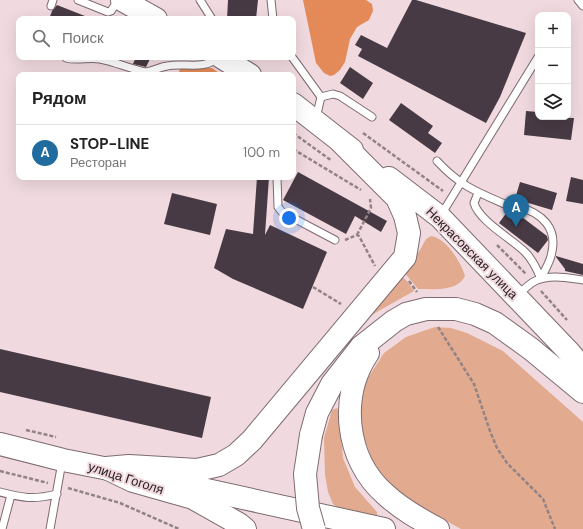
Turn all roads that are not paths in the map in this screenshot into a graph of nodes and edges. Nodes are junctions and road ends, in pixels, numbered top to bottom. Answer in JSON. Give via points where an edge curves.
{"nodes":[{"id":1,"x":78,"y":0,"type":"edge"},
{"id":2,"x":118,"y":0,"type":"edge"},
{"id":3,"x":122,"y":0,"type":"edge"},
{"id":4,"x":200,"y":0,"type":"edge"},
{"id":5,"x":271,"y":0,"type":"edge"},
{"id":6,"x":578,"y":0,"type":"edge"},
{"id":7,"x":583,"y":6,"type":"edge"},
{"id":8,"x":151,"y":16,"type":"edge"},
{"id":9,"x":210,"y":16,"type":"edge"},
{"id":10,"x":273,"y":16,"type":"edge"},
{"id":11,"x":104,"y":60,"type":"edge"},
{"id":12,"x":215,"y":60,"type":"edge"},
{"id":13,"x":226,"y":60,"type":"edge"},
{"id":14,"x":294,"y":60,"type":"edge"},
{"id":15,"x":535,"y":62,"type":"edge"},
{"id":16,"x":146,"y":72,"type":"edge"},
{"id":17,"x":152,"y":72,"type":"edge"},
{"id":18,"x":245,"y":72,"type":"edge"},
{"id":19,"x":321,"y":96,"type":"junction"},
{"id":20,"x":296,"y":106,"type":"edge"},
{"id":21,"x":372,"y":117,"type":"dead end"},
{"id":22,"x":315,"y":121,"type":"junction"},
{"id":23,"x":340,"y":141,"type":"junction"},
{"id":24,"x":437,"y":161,"type":"dead end"},
{"id":25,"x":277,"y":180,"type":"edge"},
{"id":26,"x":461,"y":183,"type":"junction"},
{"id":27,"x":478,"y":193,"type":"junction"},
{"id":28,"x":507,"y":205,"type":"dead end"},
{"id":29,"x":517,"y":206,"type":"dead end"},
{"id":30,"x":440,"y":217,"type":"junction"},
{"id":31,"x":335,"y":240,"type":"dead end"},
{"id":32,"x":541,"y":279,"type":"junction"},
{"id":33,"x":583,"y":280,"type":"edge"},
{"id":34,"x":516,"y":296,"type":"junction"},
{"id":35,"x":384,"y":328,"type":"junction"},
{"id":36,"x":583,"y":369,"type":"edge"},
{"id":37,"x":583,"y":392,"type":"edge"},
{"id":38,"x":0,"y":444,"type":"edge"},
{"id":39,"x":63,"y":460,"type":"junction"},
{"id":40,"x":106,"y":468,"type":"junction"},
{"id":41,"x":0,"y":492,"type":"edge"},
{"id":42,"x":57,"y":494,"type":"junction"},
{"id":43,"x":11,"y":495,"type":"junction"},
{"id":44,"x":2,"y":529,"type":"edge"},
{"id":45,"x":50,"y":529,"type":"edge"},
{"id":46,"x":245,"y":529,"type":"edge"},
{"id":47,"x":314,"y":529,"type":"edge"},
{"id":48,"x":384,"y":529,"type":"edge"},
{"id":49,"x":438,"y":529,"type":"edge"}],
"edges":[{"from":1,"to":2,"type":"lane","via":[[108,12]]},
{"from":3,"to":8,"type":"main road"},
{"from":4,"to":9,"type":"lane"},
{"from":5,"to":10,"type":"lane"},
{"from":6,"to":7,"type":"lane"},
{"from":11,"to":16,"type":"lane"},
{"from":12,"to":17,"type":"lane","via":[[198,65],[168,65]]},
{"from":13,"to":18,"type":"main road"},
{"from":14,"to":19,"type":"lane"},
{"from":15,"to":26,"type":"lane"},
{"from":19,"to":21,"type":"lane","via":[[340,96]]},
{"from":19,"to":22,"type":"lane"},
{"from":20,"to":22,"type":"main road","name":"Некрасовская улица"},
{"from":22,"to":23,"type":"main road","name":"Некрасовская улица"},
{"from":23,"to":30,"type":"main road","name":"Некрасовская улица"},
{"from":23,"to":40,"type":"main road","via":[[397,198],[409,233],[405,256],[252,440],[236,455],[219,465],[197,470],[129,466]]},
{"from":24,"to":26,"type":"lane"},
{"from":25,"to":31,"type":"lane","via":[[278,207],[282,212]]},
{"from":26,"to":27,"type":"lane"},
{"from":26,"to":30,"type":"lane"},
{"from":27,"to":28,"type":"lane"},
{"from":27,"to":32,"type":"lane","via":[[474,203],[476,208],[496,229],[525,252]]},
{"from":29,"to":32,"type":"lane","via":[[541,216],[550,227],[553,248]]},
{"from":30,"to":34,"type":"main road","name":"Некрасовская улица"},
{"from":32,"to":33,"type":"lane","via":[[559,277]]},
{"from":32,"to":34,"type":"lane"},
{"from":34,"to":36,"type":"main road","name":"Некрасовская улица"},
{"from":35,"to":37,"type":"main road","via":[[406,314],[426,309],[456,309],[475,314],[495,323]]},
{"from":35,"to":47,"type":"main road","bridge":true,"via":[[361,347],[332,384],[318,413],[311,435],[305,474],[308,508]]},
{"from":35,"to":49,"type":"main road","via":[[362,362],[354,383],[349,406],[350,431],[357,455],[367,474],[384,494],[407,512]]},
{"from":38,"to":39,"type":"main road","name":"улица Гоголя"},
{"from":39,"to":40,"type":"main road","name":"улица Гоголя"},
{"from":39,"to":42,"type":"lane"},
{"from":40,"to":46,"type":"main road","name":"улица Гоголя","via":[[133,481],[193,498]]},
{"from":40,"to":48,"type":"main road"},
{"from":41,"to":43,"type":"lane"},
{"from":42,"to":43,"type":"lane","via":[[40,498]]},
{"from":42,"to":45,"type":"lane"},
{"from":43,"to":44,"type":"lane"}]}
